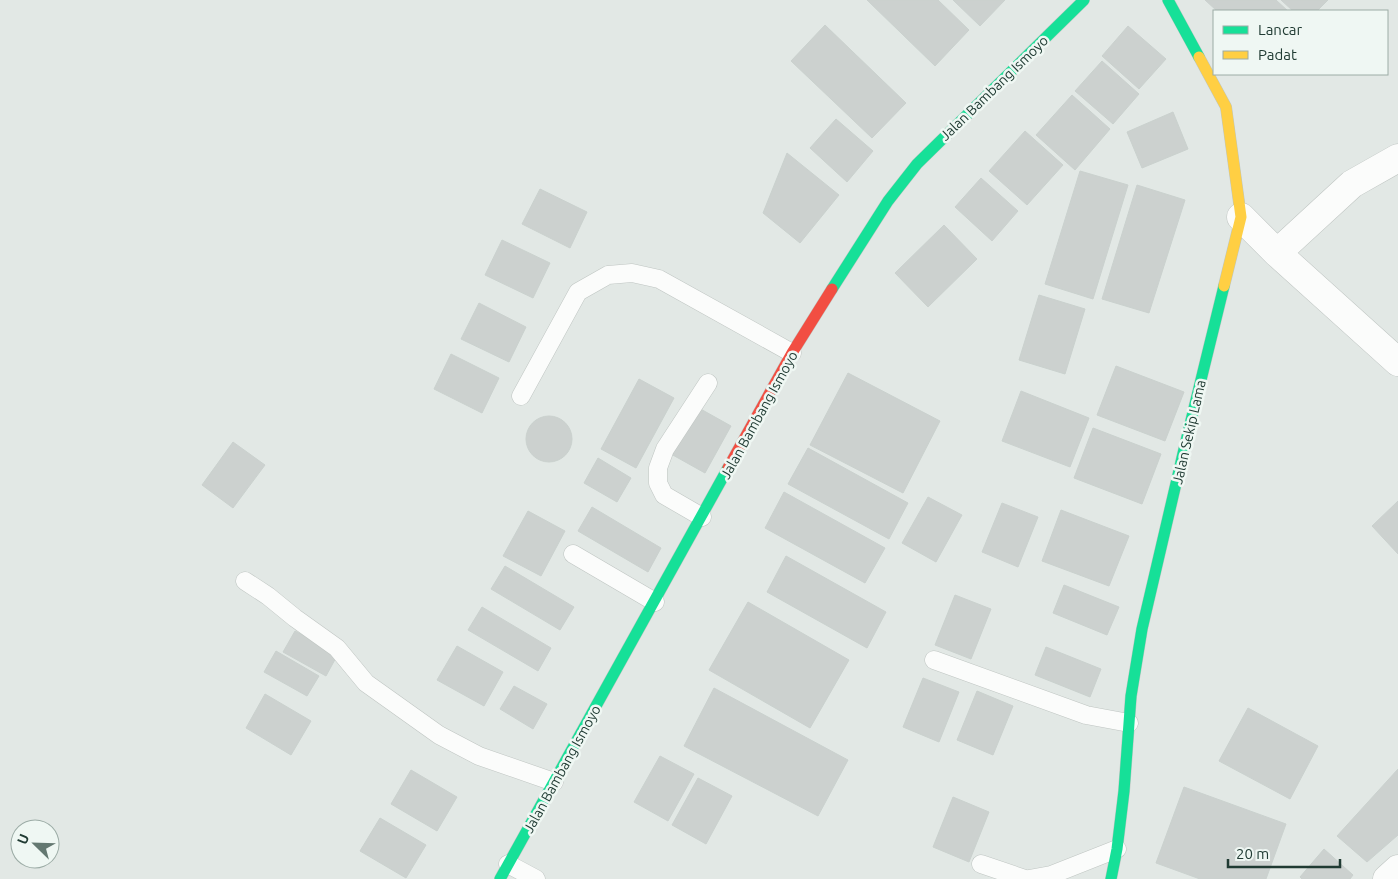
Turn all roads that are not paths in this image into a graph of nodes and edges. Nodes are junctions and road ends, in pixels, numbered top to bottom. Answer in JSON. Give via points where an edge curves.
{"nodes":[{"id":1,"x":1084,"y":0,"type":"edge"},
{"id":2,"x":1168,"y":0,"type":"edge"},
{"id":3,"x":1398,"y":158,"type":"edge"},
{"id":4,"x":1241,"y":217,"type":"junction"},
{"id":5,"x":1277,"y":253,"type":"junction"},
{"id":6,"x":792,"y":354,"type":"junction"},
{"id":7,"x":1398,"y":362,"type":"edge"},
{"id":8,"x":708,"y":383,"type":"dead end"},
{"id":9,"x":521,"y":396,"type":"dead end"},
{"id":10,"x":702,"y":518,"type":"junction"},
{"id":11,"x":573,"y":554,"type":"dead end"},
{"id":12,"x":245,"y":581,"type":"dead end"},
{"id":13,"x":655,"y":602,"type":"junction"},
{"id":14,"x":934,"y":660,"type":"dead end"},
{"id":15,"x":1129,"y":723,"type":"junction"},
{"id":16,"x":554,"y":782,"type":"junction"},
{"id":17,"x":1117,"y":849,"type":"junction"},
{"id":18,"x":981,"y":864,"type":"dead end"},
{"id":19,"x":1398,"y":869,"type":"edge"},
{"id":20,"x":504,"y":872,"type":"edge"},
{"id":21,"x":536,"y":879,"type":"edge"},
{"id":22,"x":1027,"y":879,"type":"edge"},
{"id":23,"x":1111,"y":879,"type":"edge"},
{"id":24,"x":1387,"y":879,"type":"edge"}],
"edges":[{"from":1,"to":6,"type":"main road","name":"Jalan Bambang Ismoyo","via":[[917,164],[888,201]]},
{"from":2,"to":4,"type":"main road","name":"Jalan Sekip Lama","via":[[1226,107]]},
{"from":3,"to":5,"type":"street","via":[[1352,184]]},
{"from":4,"to":5,"type":"street"},
{"from":4,"to":15,"type":"main road","name":"Jalan Sekip Lama","via":[[1142,629]]},
{"from":5,"to":7,"type":"street"},
{"from":6,"to":9,"type":"lane","via":[[659,279],[632,273],[608,274],[578,292]]},
{"from":6,"to":10,"type":"main road","name":"Jalan Bambang Ismoyo"},
{"from":8,"to":10,"type":"lane","via":[[665,449],[658,468],[658,482],[664,495]]},
{"from":10,"to":13,"type":"main road","name":"Jalan Bambang Ismoyo"},
{"from":11,"to":13,"type":"lane"},
{"from":12,"to":16,"type":"lane","via":[[337,648],[366,683],[439,735],[479,756]]},
{"from":13,"to":16,"type":"main road","name":"Jalan Bambang Ismoyo"},
{"from":14,"to":15,"type":"lane","via":[[1086,715]]},
{"from":15,"to":17,"type":"main road","name":"Jalan Sekip Lama"},
{"from":16,"to":20,"type":"main road","name":"Jalan Bambang Ismoyo"},
{"from":17,"to":22,"type":"lane","via":[[1051,875]]},
{"from":17,"to":23,"type":"main road","name":"Jalan Sekip Lama"},
{"from":18,"to":22,"type":"lane"},
{"from":19,"to":24,"type":"street"},
{"from":20,"to":21,"type":"lane"}]}
